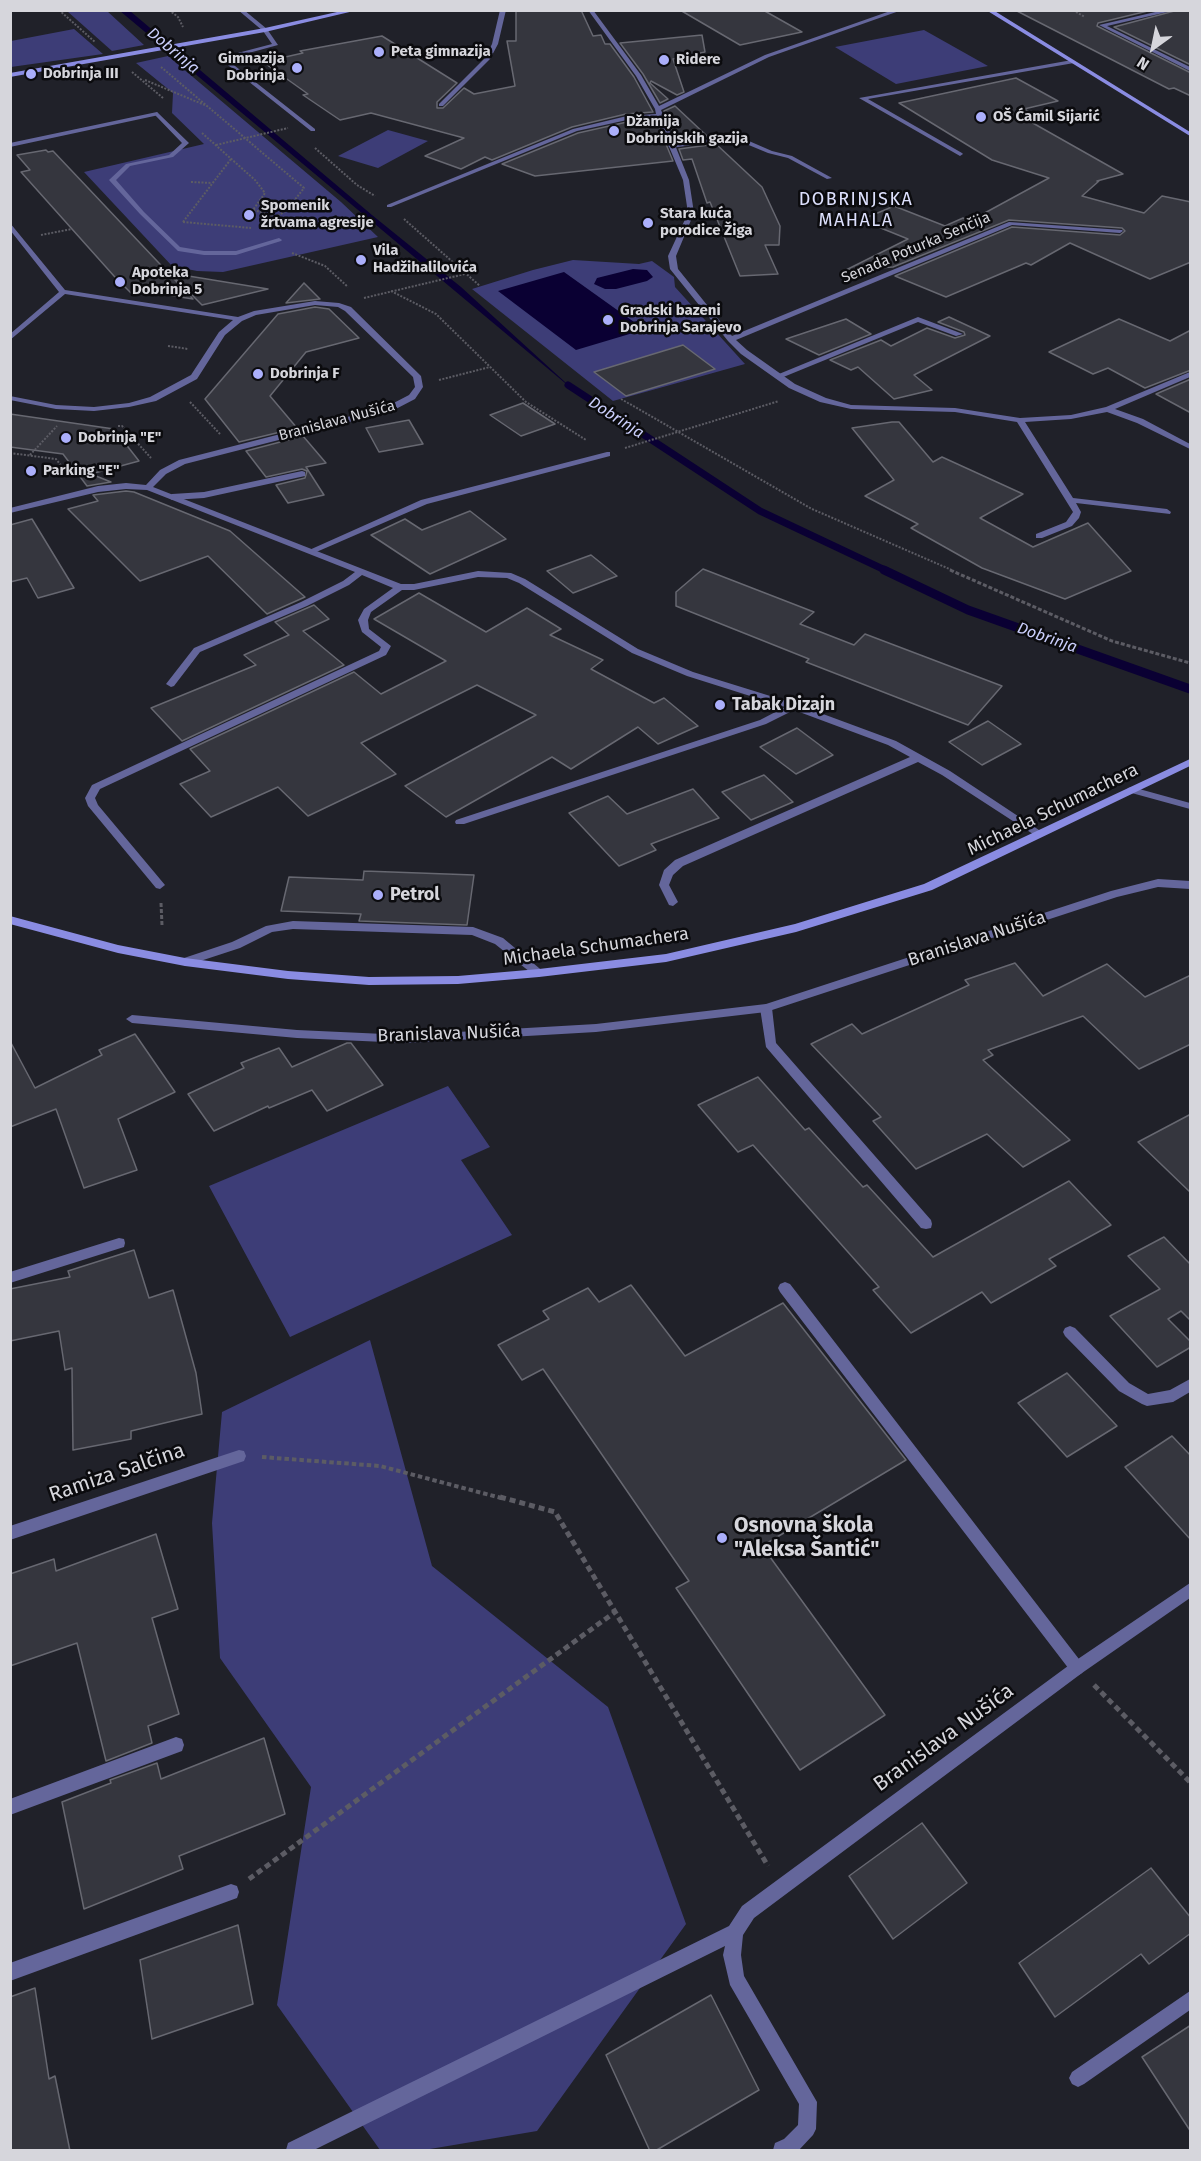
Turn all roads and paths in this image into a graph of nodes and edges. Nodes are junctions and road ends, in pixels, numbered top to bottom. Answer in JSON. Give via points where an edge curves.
{"nodes":[{"id":1,"x":59,"y":10,"type":"edge"},
{"id":2,"x":240,"y":10,"type":"edge"},
{"id":3,"x":356,"y":10,"type":"edge"},
{"id":4,"x":503,"y":10,"type":"edge"},
{"id":5,"x":590,"y":10,"type":"edge"},
{"id":6,"x":900,"y":10,"type":"edge"},
{"id":7,"x":988,"y":10,"type":"edge"},
{"id":8,"x":1174,"y":10,"type":"edge"},
{"id":9,"x":265,"y":30,"type":"junction"},
{"id":10,"x":100,"y":47,"type":"dead end"},
{"id":11,"x":1072,"y":62,"type":"junction"},
{"id":12,"x":161,"y":67,"type":"dead end"},
{"id":13,"x":1191,"y":69,"type":"edge"},
{"id":14,"x":10,"y":75,"type":"edge"},
{"id":15,"x":141,"y":78,"type":"dead end"},
{"id":16,"x":441,"y":105,"type":"dead end"},
{"id":17,"x":213,"y":108,"type":"junction"},
{"id":18,"x":658,"y":113,"type":"junction"},
{"id":19,"x":288,"y":128,"type":"dead end"},
{"id":20,"x":313,"y":130,"type":"dead end"},
{"id":21,"x":1191,"y":134,"type":"edge"},
{"id":22,"x":10,"y":145,"type":"edge"},
{"id":23,"x":216,"y":145,"type":"dead end"},
{"id":24,"x":671,"y":146,"type":"junction"},
{"id":25,"x":960,"y":154,"type":"dead end"},
{"id":26,"x":231,"y":159,"type":"dead end"},
{"id":27,"x":829,"y":178,"type":"dead end"},
{"id":28,"x":191,"y":182,"type":"dead end"},
{"id":29,"x":212,"y":183,"type":"junction"},
{"id":30,"x":389,"y":206,"type":"dead end"},
{"id":31,"x":253,"y":210,"type":"dead end"},
{"id":32,"x":265,"y":224,"type":"junction"},
{"id":33,"x":10,"y":225,"type":"edge"},
{"id":34,"x":72,"y":229,"type":"dead end"},
{"id":35,"x":1120,"y":231,"type":"dead end"},
{"id":36,"x":41,"y":235,"type":"dead end"},
{"id":37,"x":279,"y":240,"type":"joint"},
{"id":38,"x":465,"y":274,"type":"dead end"},
{"id":39,"x":351,"y":290,"type":"dead end"},
{"id":40,"x":63,"y":292,"type":"junction"},
{"id":41,"x":239,"y":319,"type":"junction"},
{"id":42,"x":959,"y":334,"type":"dead end"},
{"id":43,"x":10,"y":338,"type":"edge"},
{"id":44,"x":731,"y":339,"type":"junction"},
{"id":45,"x":490,"y":367,"type":"junction"},
{"id":46,"x":1191,"y":374,"type":"edge"},
{"id":47,"x":778,"y":376,"type":"junction"},
{"id":48,"x":418,"y":385,"type":"junction"},
{"id":49,"x":806,"y":393,"type":"junction"},
{"id":50,"x":186,"y":397,"type":"dead end"},
{"id":51,"x":10,"y":398,"type":"edge"},
{"id":52,"x":621,"y":399,"type":"dead end"},
{"id":53,"x":1108,"y":409,"type":"junction"},
{"id":54,"x":64,"y":418,"type":"dead end"},
{"id":55,"x":1020,"y":420,"type":"junction"},
{"id":56,"x":111,"y":425,"type":"dead end"},
{"id":57,"x":680,"y":431,"type":"junction"},
{"id":58,"x":224,"y":438,"type":"dead end"},
{"id":59,"x":1191,"y":447,"type":"edge"},
{"id":60,"x":10,"y":453,"type":"edge"},
{"id":61,"x":607,"y":454,"type":"junction"},
{"id":62,"x":30,"y":455,"type":"junction"},
{"id":63,"x":152,"y":459,"type":"dead end"},
{"id":64,"x":302,"y":474,"type":"dead end"},
{"id":65,"x":73,"y":481,"type":"dead end"},
{"id":66,"x":148,"y":488,"type":"junction"},
{"id":67,"x":172,"y":497,"type":"junction"},
{"id":68,"x":1070,"y":500,"type":"junction"},
{"id":69,"x":10,"y":511,"type":"edge"},
{"id":70,"x":1167,"y":512,"type":"dead end"},
{"id":71,"x":1039,"y":537,"type":"dead end"},
{"id":72,"x":311,"y":551,"type":"junction"},
{"id":73,"x":362,"y":571,"type":"junction"},
{"id":74,"x":400,"y":587,"type":"junction"},
{"id":75,"x":1191,"y":663,"type":"edge"},
{"id":76,"x":171,"y":684,"type":"dead end"},
{"id":77,"x":793,"y":706,"type":"junction"},
{"id":78,"x":918,"y":758,"type":"junction"},
{"id":79,"x":1191,"y":762,"type":"edge"},
{"id":80,"x":1132,"y":790,"type":"junction"},
{"id":81,"x":1191,"y":806,"type":"edge"},
{"id":82,"x":460,"y":822,"type":"dead end"},
{"id":83,"x":1040,"y":834,"type":"junction"},
{"id":84,"x":160,"y":885,"type":"dead end"},
{"id":85,"x":1191,"y":885,"type":"edge"},
{"id":86,"x":673,"y":902,"type":"dead end"},
{"id":87,"x":10,"y":920,"type":"edge"},
{"id":88,"x":185,"y":962,"type":"junction"},
{"id":89,"x":539,"y":973,"type":"junction"},
{"id":90,"x":766,"y":1008,"type":"junction"},
{"id":91,"x":132,"y":1019,"type":"dead end"},
{"id":92,"x":926,"y":1224,"type":"dead end"},
{"id":93,"x":119,"y":1243,"type":"dead end"},
{"id":94,"x":10,"y":1278,"type":"edge"},
{"id":95,"x":785,"y":1288,"type":"dead end"},
{"id":96,"x":1070,"y":1332,"type":"dead end"},
{"id":97,"x":1191,"y":1385,"type":"edge"},
{"id":98,"x":238,"y":1456,"type":"joint"},
{"id":99,"x":10,"y":1533,"type":"edge"},
{"id":100,"x":1191,"y":1590,"type":"edge"},
{"id":101,"x":615,"y":1612,"type":"junction"},
{"id":102,"x":1077,"y":1668,"type":"junction"},
{"id":103,"x":176,"y":1745,"type":"dead end"},
{"id":104,"x":1191,"y":1782,"type":"edge"},
{"id":105,"x":10,"y":1807,"type":"edge"},
{"id":106,"x":781,"y":1887,"type":"junction"},
{"id":107,"x":231,"y":1892,"type":"joint"},
{"id":108,"x":735,"y":1932,"type":"junction"},
{"id":109,"x":10,"y":1972,"type":"edge"},
{"id":110,"x":1191,"y":2000,"type":"edge"},
{"id":111,"x":1078,"y":2078,"type":"dead end"},
{"id":112,"x":295,"y":2151,"type":"edge"},
{"id":113,"x":782,"y":2151,"type":"edge"}],
"edges":[{"from":1,"to":10,"type":"path"},
{"from":2,"to":9,"type":"street"},
{"from":3,"to":9,"type":"street"},
{"from":4,"to":16,"type":"street","via":[[487,59]]},
{"from":5,"to":18,"type":"street","via":[[639,76]]},
{"from":6,"to":18,"type":"street","via":[[767,56]]},
{"from":7,"to":11,"type":"street"},
{"from":8,"to":13,"type":"street","via":[[1102,25]]},
{"from":9,"to":14,"type":"street"},
{"from":9,"to":20,"type":"street","via":[[275,45],[232,56],[227,62]]},
{"from":11,"to":21,"type":"street"},
{"from":11,"to":25,"type":"street","via":[[862,98]]},
{"from":12,"to":17,"type":"path"},
{"from":15,"to":17,"type":"path"},
{"from":17,"to":32,"type":"path","via":[[304,188],[287,210]]},
{"from":18,"to":24,"type":"street"},
{"from":18,"to":30,"type":"street","via":[[575,130]]},
{"from":19,"to":23,"type":"path","bridge":true},
{"from":22,"to":37,"type":"street","via":[[157,114],[186,143],[171,156],[128,165],[112,180],[142,213],[178,249],[204,254],[236,253]]},
{"from":24,"to":27,"type":"street","via":[[740,139],[790,157]]},
{"from":24,"to":44,"type":"street","via":[[686,180],[691,213],[672,256],[674,269]]},
{"from":26,"to":29,"type":"path"},
{"from":28,"to":29,"type":"path"},
{"from":29,"to":32,"type":"path","via":[[183,222],[252,228]]},
{"from":31,"to":32,"type":"path","via":[[272,215]]},
{"from":33,"to":40,"type":"street"},
{"from":34,"to":36,"type":"path"},
{"from":35,"to":44,"type":"street","name":"Senada Poturka Senčija","via":[[1011,223]]},
{"from":37,"to":39,"type":"path","via":[[289,252],[325,266]]},
{"from":38,"to":45,"type":"path","via":[[391,291],[436,314]]},
{"from":40,"to":41,"type":"street"},
{"from":40,"to":43,"type":"street"},
{"from":41,"to":48,"type":"street","via":[[315,303],[339,305],[348,309],[417,376]]},
{"from":41,"to":51,"type":"street","via":[[222,334],[194,377],[153,399],[94,409]]},
{"from":42,"to":47,"type":"street","via":[[918,319]]},
{"from":44,"to":47,"type":"street"},
{"from":45,"to":48,"type":"path"},
{"from":45,"to":61,"type":"path","via":[[526,402]]},
{"from":46,"to":53,"type":"street"},
{"from":47,"to":49,"type":"street"},
{"from":48,"to":66,"type":"street","name":"Branislava Nušića","via":[[412,397],[389,409],[182,462],[163,472]]},
{"from":49,"to":55,"type":"street","via":[[851,407],[956,410]]},
{"from":49,"to":57,"type":"path"},
{"from":50,"to":58,"type":"path"},
{"from":52,"to":57,"type":"path"},
{"from":53,"to":55,"type":"street","via":[[1071,417]]},
{"from":53,"to":59,"type":"street"},
{"from":54,"to":62,"type":"path"},
{"from":55,"to":68,"type":"street"},
{"from":56,"to":63,"type":"path","via":[[122,426]]},
{"from":57,"to":61,"type":"path"},
{"from":57,"to":75,"type":"path","via":[[812,509],[1112,641]]},
{"from":60,"to":62,"type":"path"},
{"from":61,"to":72,"type":"street","via":[[424,502]]},
{"from":62,"to":65,"type":"path","via":[[56,459]]},
{"from":64,"to":67,"type":"street","via":[[204,495]]},
{"from":66,"to":67,"type":"street"},
{"from":66,"to":69,"type":"street","via":[[98,489]]},
{"from":67,"to":72,"type":"street"},
{"from":68,"to":70,"type":"street"},
{"from":68,"to":71,"type":"street","via":[[1077,512],[1075,518]]},
{"from":72,"to":73,"type":"street"},
{"from":73,"to":74,"type":"street"},
{"from":73,"to":76,"type":"street","via":[[304,604],[197,650]]},
{"from":74,"to":77,"type":"street","via":[[478,574],[508,575],[635,651],[690,674]]},
{"from":74,"to":84,"type":"street","via":[[367,611],[363,620],[365,630],[386,646],[383,653],[96,788],[90,798],[93,806]]},
{"from":77,"to":78,"type":"street"},
{"from":77,"to":82,"type":"street","via":[[763,722]]},
{"from":78,"to":83,"type":"street"},
{"from":78,"to":86,"type":"street","via":[[679,863],[668,873],[664,885]]},
{"from":79,"to":80,"type":"street","name":"Michaela Schumachera"},
{"from":80,"to":81,"type":"street"},
{"from":80,"to":83,"type":"street","name":"Michaela Schumachera"},
{"from":83,"to":89,"type":"street","name":"Michaela Schumachera","via":[[928,887],[834,917],[666,958]]},
{"from":85,"to":90,"type":"street","name":"Branislava Nušića","via":[[1158,883],[1115,894]]},
{"from":87,"to":88,"type":"street","name":"Michaela Schumachera"},
{"from":88,"to":89,"type":"street","name":"Michaela Schumachera","via":[[369,981],[458,980]]},
{"from":88,"to":89,"type":"street","via":[[236,945],[270,928],[293,925],[473,931],[499,940]]},
{"from":90,"to":91,"type":"street","name":"Branislava Nušića","via":[[596,1028],[406,1039]]},
{"from":90,"to":92,"type":"street","via":[[770,1044]]},
{"from":93,"to":94,"type":"street"},
{"from":95,"to":102,"type":"street"},
{"from":96,"to":97,"type":"street","via":[[1124,1387],[1147,1400],[1173,1396]]},
{"from":98,"to":99,"type":"street","name":"Ramiza Salčina"},
{"from":98,"to":101,"type":"path","via":[[380,1466],[555,1512]]},
{"from":100,"to":102,"type":"street","name":"Branislava Nušića"},
{"from":101,"to":106,"type":"path"},
{"from":101,"to":107,"type":"path"},
{"from":102,"to":104,"type":"path"},
{"from":102,"to":106,"type":"street","name":"Branislava Nušića"},
{"from":103,"to":105,"type":"street"},
{"from":106,"to":108,"type":"street","name":"Branislava Nušića","via":[[748,1912]]},
{"from":107,"to":109,"type":"street"},
{"from":108,"to":112,"type":"street"},
{"from":108,"to":113,"type":"street","via":[[732,1955],[736,1979],[808,2102],[807,2129]]},
{"from":110,"to":111,"type":"street"}]}
